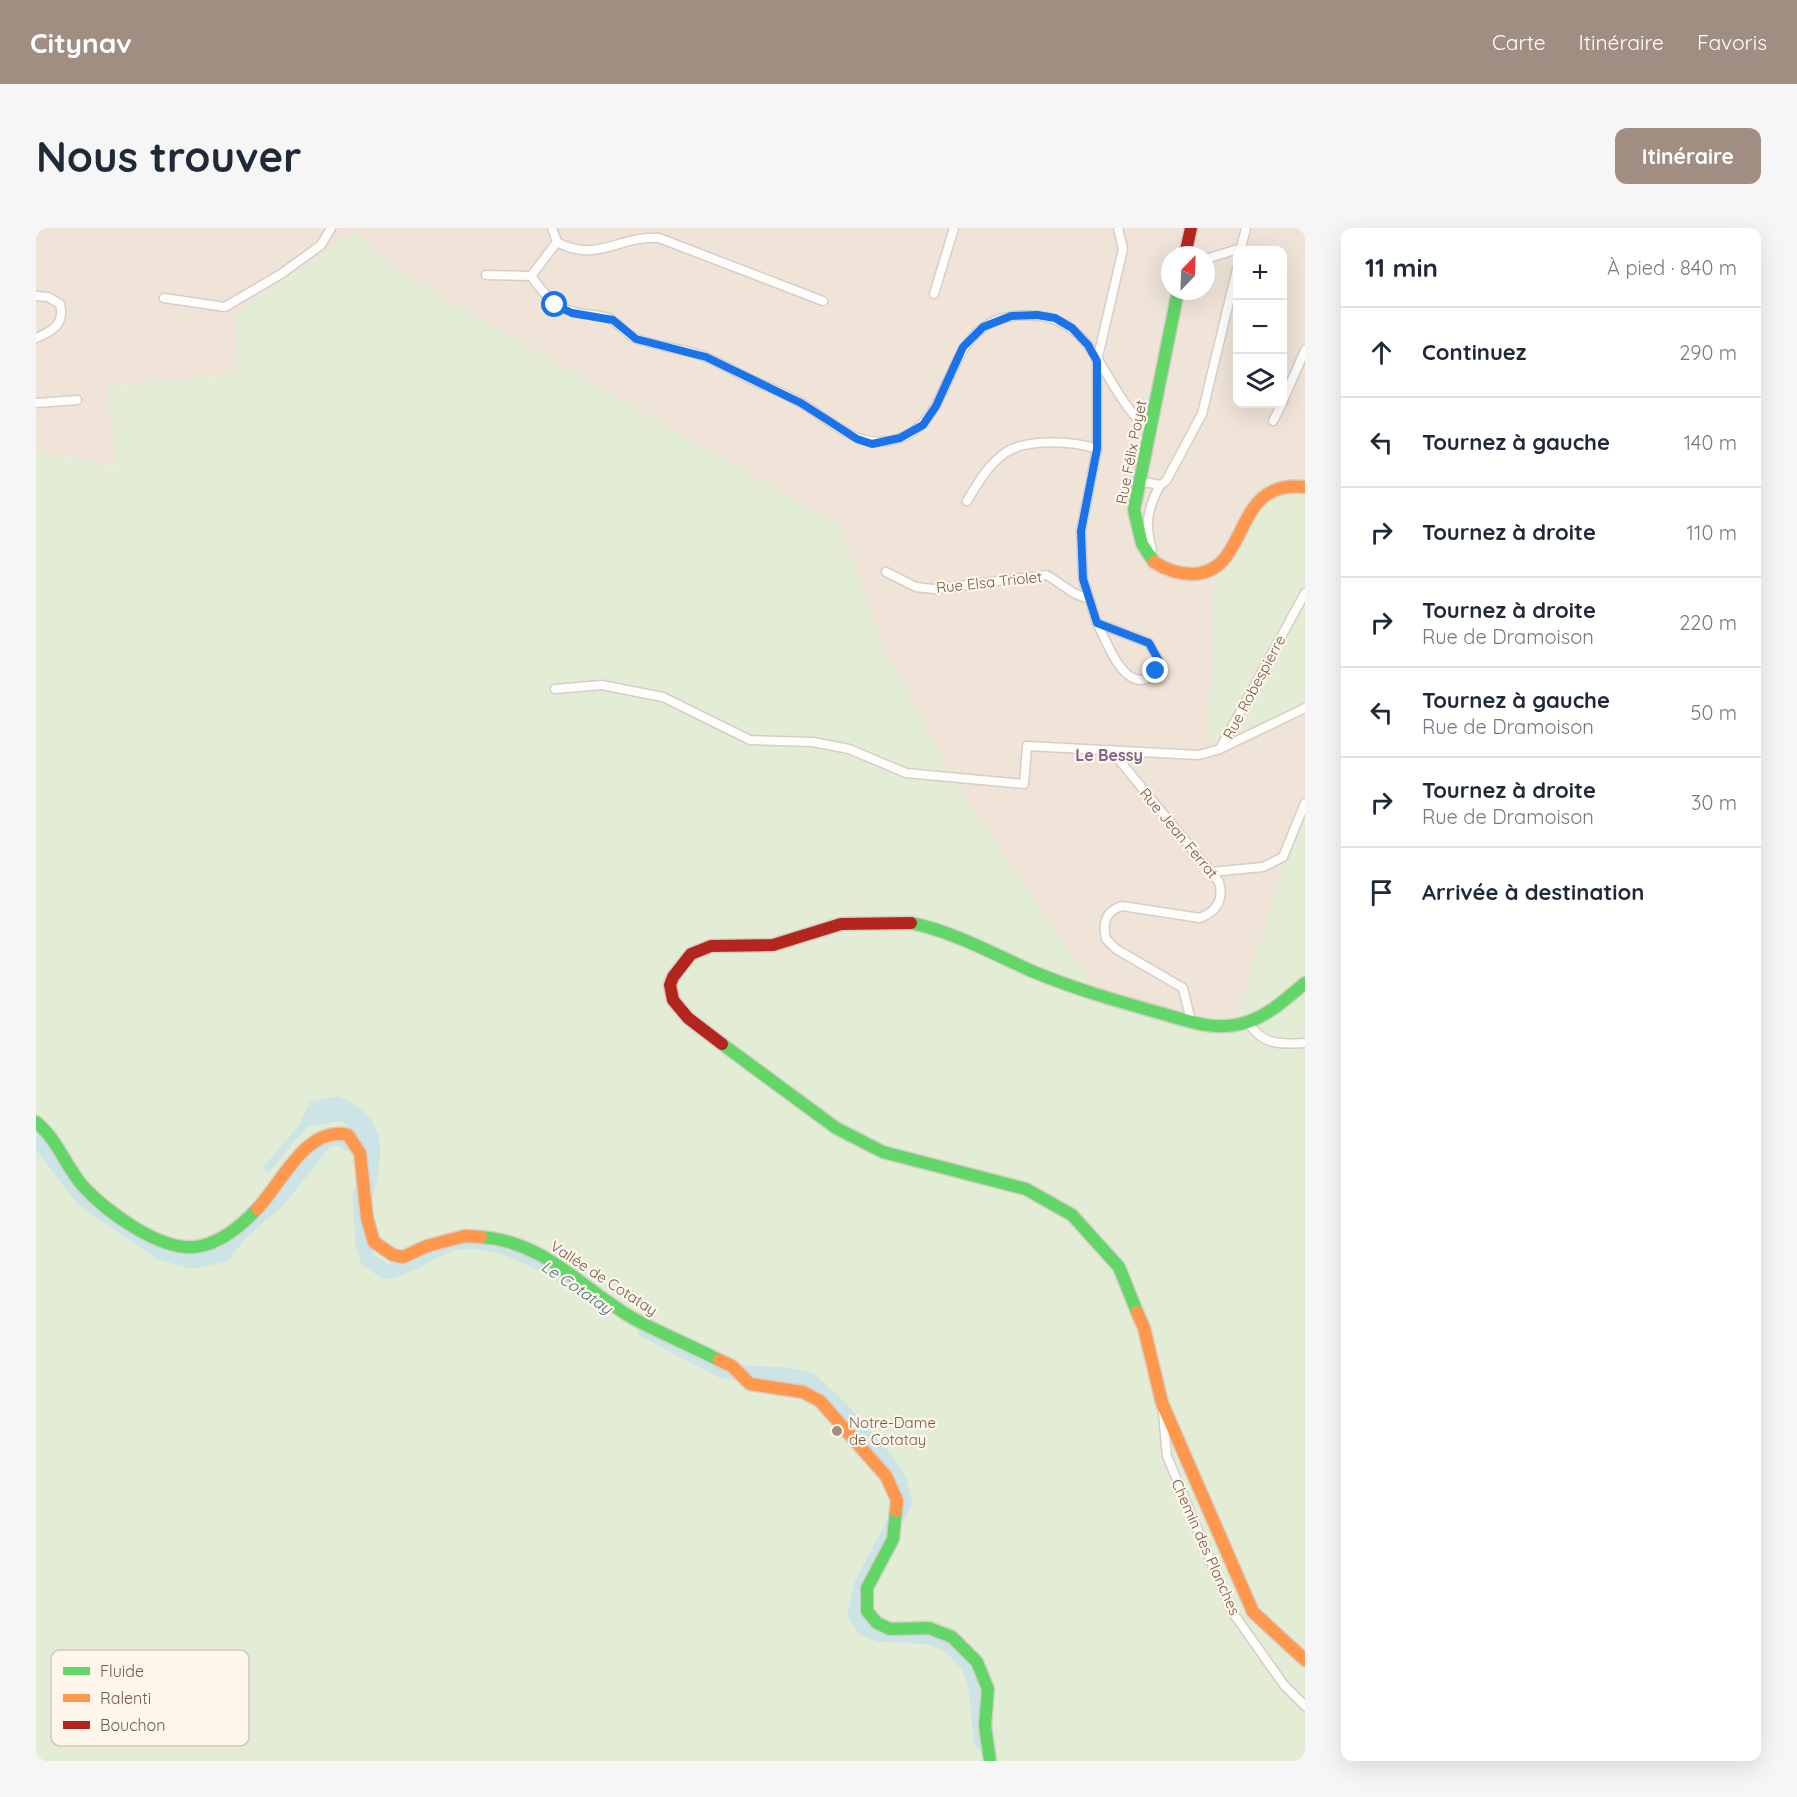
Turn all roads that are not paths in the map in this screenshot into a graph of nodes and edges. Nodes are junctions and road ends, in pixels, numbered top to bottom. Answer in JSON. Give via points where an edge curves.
{"nodes":[{"id":1,"x":331,"y":228,"type":"edge"},
{"id":2,"x":552,"y":228,"type":"edge"},
{"id":3,"x":954,"y":228,"type":"edge"},
{"id":4,"x":1118,"y":228,"type":"edge"},
{"id":5,"x":1191,"y":228,"type":"edge"},
{"id":6,"x":1246,"y":228,"type":"edge"},
{"id":7,"x":557,"y":242,"type":"junction"},
{"id":8,"x":1187,"y":246,"type":"edge"},
{"id":9,"x":1242,"y":246,"type":"edge"},
{"id":10,"x":1233,"y":251,"type":"edge"},
{"id":11,"x":1215,"y":256,"type":"edge"},
{"id":12,"x":486,"y":275,"type":"dead end"},
{"id":13,"x":531,"y":276,"type":"junction"},
{"id":14,"x":1233,"y":286,"type":"edge"},
{"id":15,"x":934,"y":294,"type":"dead end"},
{"id":16,"x":36,"y":296,"type":"edge"},
{"id":17,"x":164,"y":298,"type":"dead end"},
{"id":18,"x":1176,"y":300,"type":"edge"},
{"id":19,"x":823,"y":301,"type":"dead end"},
{"id":20,"x":36,"y":338,"type":"edge"},
{"id":21,"x":1305,"y":350,"type":"edge"},
{"id":22,"x":1097,"y":361,"type":"junction"},
{"id":23,"x":1287,"y":391,"type":"edge"},
{"id":24,"x":76,"y":400,"type":"dead end"},
{"id":25,"x":36,"y":403,"type":"edge"},
{"id":26,"x":1280,"y":408,"type":"edge"},
{"id":27,"x":1273,"y":421,"type":"dead end"},
{"id":28,"x":1151,"y":427,"type":"junction"},
{"id":29,"x":1097,"y":449,"type":"junction"},
{"id":30,"x":1139,"y":481,"type":"junction"},
{"id":31,"x":1163,"y":483,"type":"junction"},
{"id":32,"x":1305,"y":487,"type":"edge"},
{"id":33,"x":967,"y":501,"type":"dead end"},
{"id":34,"x":1152,"y":549,"type":"dead end"},
{"id":35,"x":886,"y":572,"type":"dead end"},
{"id":36,"x":1305,"y":593,"type":"edge"},
{"id":37,"x":1088,"y":598,"type":"junction"},
{"id":38,"x":1097,"y":623,"type":"junction"},
{"id":39,"x":555,"y":689,"type":"dead end"},
{"id":40,"x":1305,"y":708,"type":"edge"},
{"id":41,"x":1220,"y":749,"type":"junction"},
{"id":42,"x":1111,"y":750,"type":"junction"},
{"id":43,"x":1305,"y":803,"type":"edge"},
{"id":44,"x":1212,"y":872,"type":"junction"},
{"id":45,"x":1305,"y":984,"type":"edge"},
{"id":46,"x":1191,"y":1022,"type":"junction"},
{"id":47,"x":1247,"y":1022,"type":"junction"},
{"id":48,"x":1305,"y":1043,"type":"edge"},
{"id":49,"x":36,"y":1122,"type":"edge"},
{"id":50,"x":1162,"y":1404,"type":"junction"},
{"id":51,"x":1305,"y":1660,"type":"edge"},
{"id":52,"x":1305,"y":1706,"type":"edge"},
{"id":53,"x":990,"y":1761,"type":"edge"}],
"edges":[{"from":1,"to":17,"type":"street","via":[[321,245],[225,307]]},
{"from":2,"to":7,"type":"street"},
{"from":3,"to":15,"type":"street"},
{"from":4,"to":22,"type":"street","via":[[1123,249]]},
{"from":5,"to":8,"type":"street"},
{"from":6,"to":9,"type":"street"},
{"from":7,"to":13,"type":"street"},
{"from":7,"to":19,"type":"street","via":[[582,252],[644,236],[659,238]]},
{"from":10,"to":11,"type":"street"},
{"from":12,"to":13,"type":"street"},
{"from":13,"to":22,"type":"street","via":[[548,298],[565,310],[604,317],[636,339],[706,357],[801,403],[857,439],[872,444],[900,438],[923,425],[963,347],[983,327],[1011,316],[1055,318],[1072,328]]},
{"from":14,"to":31,"type":"street","via":[[1202,414]]},
{"from":16,"to":20,"type":"street","via":[[60,304],[63,314],[51,332]]},
{"from":18,"to":28,"type":"street","name":"Rue Félix Poyet"},
{"from":21,"to":23,"type":"street"},
{"from":22,"to":28,"type":"street","via":[[1137,418]]},
{"from":22,"to":29,"type":"street"},
{"from":24,"to":25,"type":"street"},
{"from":26,"to":27,"type":"street"},
{"from":28,"to":30,"type":"street","name":"Rue Félix Poyet"},
{"from":29,"to":33,"type":"street","via":[[1050,442],[1006,452],[985,471]]},
{"from":29,"to":37,"type":"street","via":[[1081,531]]},
{"from":30,"to":31,"type":"street"},
{"from":30,"to":32,"type":"street","name":"Rue Félix Poyet","via":[[1134,510],[1139,542],[1146,555],[1162,568],[1201,574],[1217,567],[1231,549],[1249,510],[1258,500],[1277,489]]},
{"from":31,"to":34,"type":"street","via":[[1147,517],[1146,532]]},
{"from":35,"to":37,"type":"street","name":"Rue Elsa Triolet","via":[[916,587],[934,589],[1046,575],[1077,596]]},
{"from":36,"to":41,"type":"street","name":"Rue Robespierre"},
{"from":37,"to":38,"type":"street"},
{"from":38,"to":38,"type":"street","via":[[1125,676],[1137,681],[1156,671],[1159,661],[1149,643]]},
{"from":39,"to":42,"type":"street","via":[[602,686],[663,697],[750,740],[813,742],[849,749],[906,773],[1024,784],[1027,746]]},
{"from":40,"to":41,"type":"street"},
{"from":41,"to":42,"type":"street","via":[[1199,755]]},
{"from":42,"to":44,"type":"street","name":"Rue Jean Ferrat"},
{"from":43,"to":44,"type":"street","via":[[1282,857],[1263,867]]},
{"from":44,"to":46,"type":"street","name":"Rue Jean Ferrat","via":[[1222,893],[1218,906],[1200,918],[1122,906],[1112,909],[1105,919],[1106,939],[1116,950],[1183,988]]},
{"from":45,"to":47,"type":"street","via":[[1276,1007]]},
{"from":46,"to":47,"type":"street","via":[[1231,1026]]},
{"from":46,"to":50,"type":"street","via":[[1091,994],[942,929],[908,923],[840,925],[762,947],[703,947],[683,958],[670,990],[678,1008],[700,1029],[836,1128],[883,1152],[1026,1188],[1072,1215],[1119,1267],[1144,1328]]},
{"from":47,"to":48,"type":"street","via":[[1259,1038],[1281,1044]]},
{"from":49,"to":53,"type":"street","name":"Vallée de Cotatay","via":[[57,1144],[72,1173],[94,1198],[146,1232],[185,1248],[212,1243],[234,1229],[272,1194],[311,1143],[339,1132],[348,1136],[360,1153],[367,1218],[374,1242],[393,1256],[403,1257],[465,1236],[515,1242],[550,1259],[635,1319],[732,1366],[750,1384],[803,1392],[820,1401],[886,1476],[897,1500],[890,1548],[867,1588],[867,1611],[876,1623],[890,1629],[929,1628],[952,1637],[977,1662],[988,1689],[985,1726]]},
{"from":50,"to":51,"type":"street","via":[[1253,1612]]},
{"from":50,"to":52,"type":"street","name":"Chemin des Planches","via":[[1167,1456],[1231,1610],[1284,1685]]}]}
